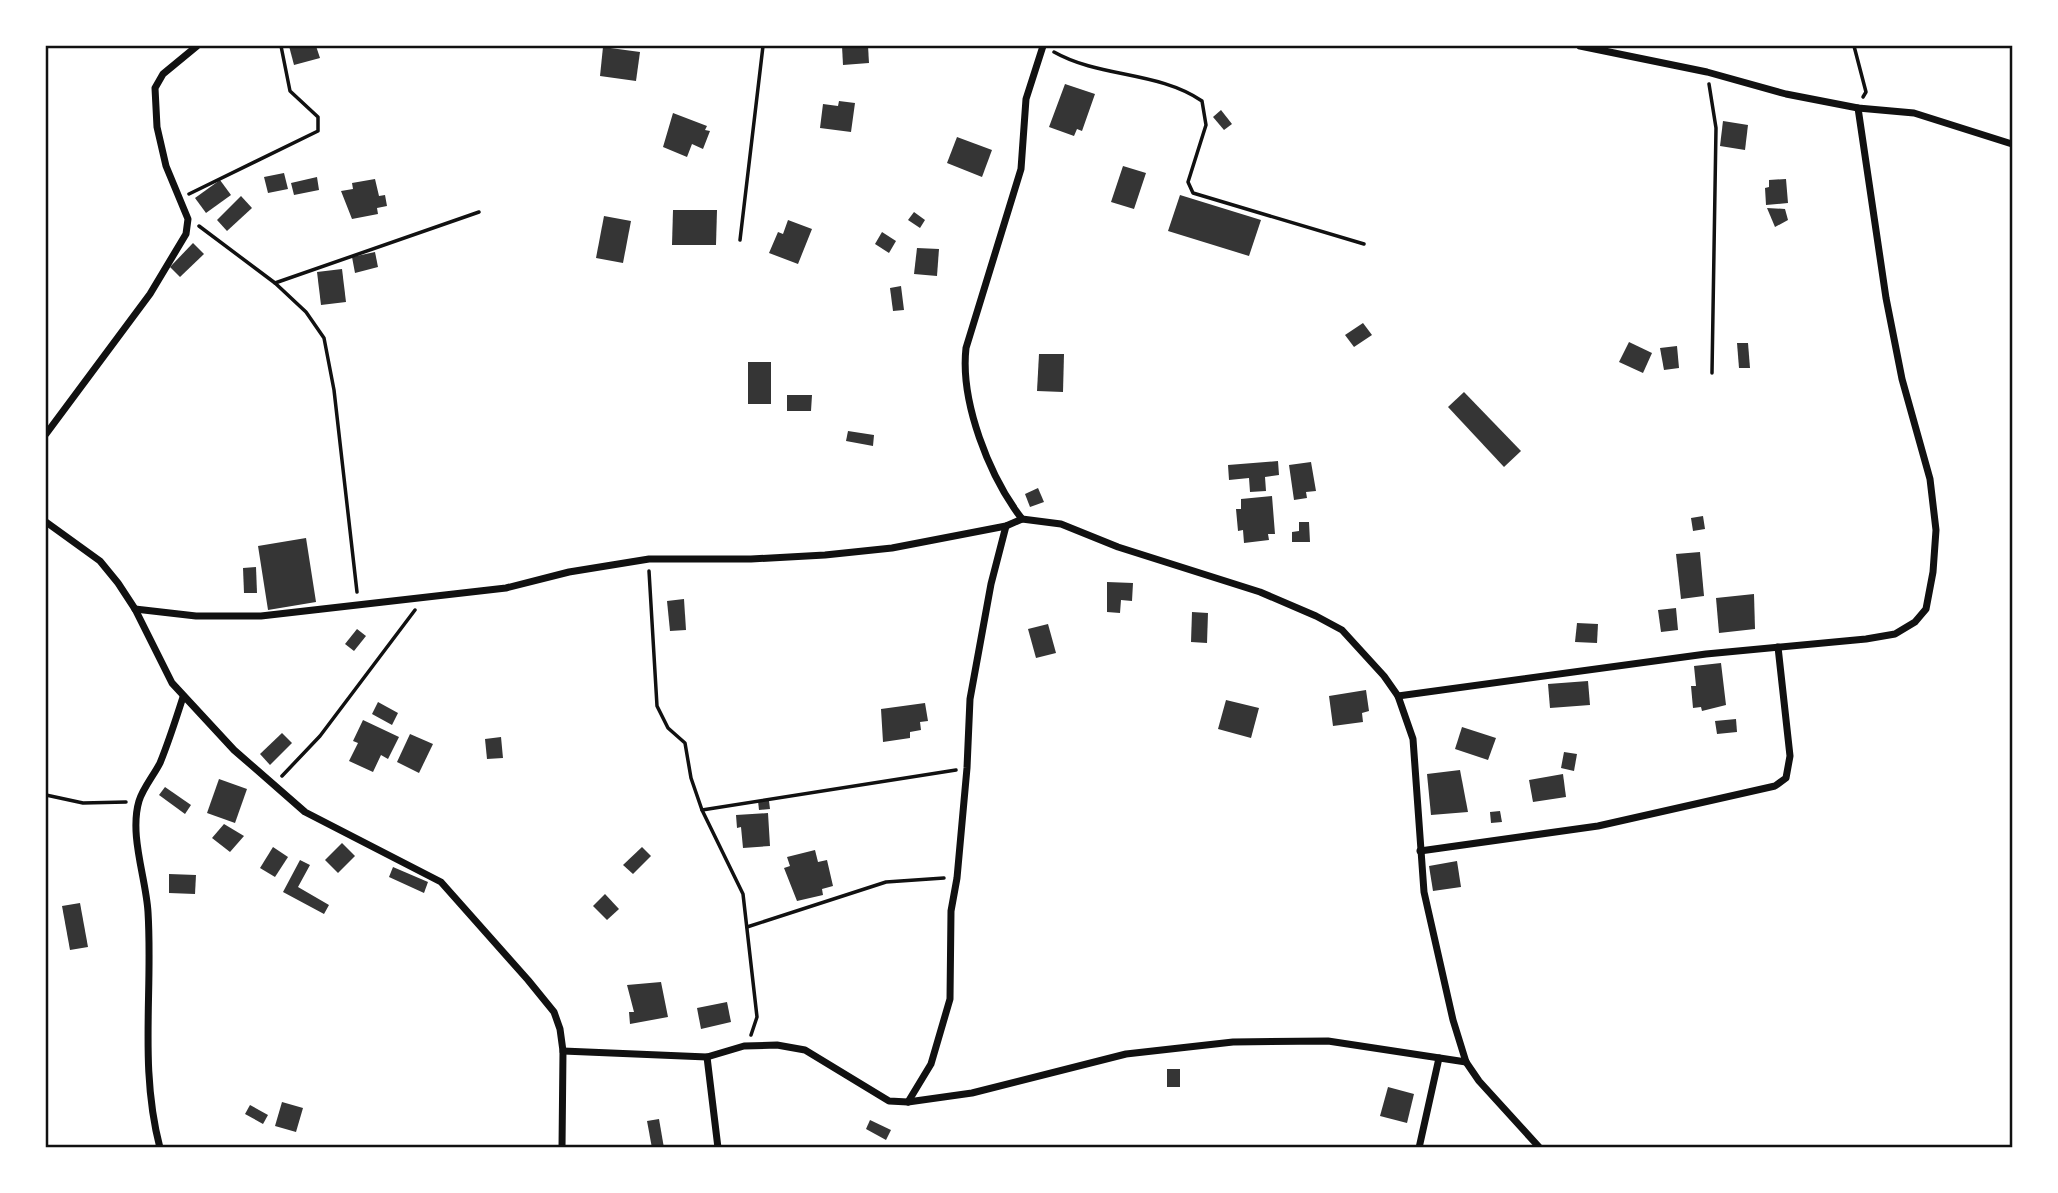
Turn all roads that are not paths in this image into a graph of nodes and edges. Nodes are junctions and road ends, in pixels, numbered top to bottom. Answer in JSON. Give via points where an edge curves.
{"nodes":[{"id":1,"x":197,"y":46,"type":"edge"},
{"id":2,"x":1045,"y":46,"type":"edge"},
{"id":3,"x":1580,"y":46,"type":"edge"},
{"id":4,"x":1858,"y":108,"type":"junction"},
{"id":5,"x":2012,"y":144,"type":"edge"},
{"id":6,"x":46,"y":435,"type":"edge"},
{"id":7,"x":1022,"y":519,"type":"junction"},
{"id":8,"x":46,"y":522,"type":"edge"},
{"id":9,"x":1006,"y":526,"type":"junction"},
{"id":10,"x":135,"y":608,"type":"junction"},
{"id":11,"x":1777,"y":647,"type":"junction"},
{"id":12,"x":1398,"y":696,"type":"junction"},
{"id":13,"x":183,"y":697,"type":"junction"},
{"id":14,"x":1420,"y":851,"type":"junction"},
{"id":15,"x":563,"y":1051,"type":"junction"},
{"id":16,"x":707,"y":1057,"type":"junction"},
{"id":17,"x":1439,"y":1058,"type":"junction"},
{"id":18,"x":1466,"y":1062,"type":"junction"},
{"id":19,"x":908,"y":1102,"type":"junction"},
{"id":20,"x":160,"y":1147,"type":"edge"},
{"id":21,"x":562,"y":1147,"type":"edge"},
{"id":22,"x":718,"y":1147,"type":"edge"},
{"id":23,"x":1419,"y":1147,"type":"edge"},
{"id":24,"x":1540,"y":1147,"type":"edge"}],
"edges":[{"from":1,"to":6,"type":"street","via":[[163,74],[155,88],[166,166],[188,219],[180,246]]},
{"from":2,"to":7,"type":"street","via":[[1026,99],[1021,169],[963,369],[968,407],[998,481]]},
{"from":3,"to":4,"type":"street"},
{"from":4,"to":5,"type":"street","via":[[1914,113]]},
{"from":4,"to":11,"type":"street","via":[[1894,339],[1930,479],[1936,530],[1933,572],[1926,609],[1895,634]]},
{"from":7,"to":9,"type":"street"},
{"from":7,"to":12,"type":"street","via":[[1061,524],[1118,547],[1236,583],[1316,616],[1342,630]]},
{"from":8,"to":10,"type":"street","via":[[100,561]]},
{"from":9,"to":10,"type":"street","via":[[892,548],[825,555],[649,559],[580,569],[506,588],[359,605],[225,617]]},
{"from":9,"to":19,"type":"street","via":[[970,699],[949,932],[950,999],[931,1064]]},
{"from":10,"to":13,"type":"street"},
{"from":11,"to":12,"type":"street"},
{"from":11,"to":14,"type":"street","via":[[1790,756],[1786,778],[1774,786],[1598,826]]},
{"from":12,"to":14,"type":"street","via":[[1413,739]]},
{"from":13,"to":15,"type":"street","via":[[305,812],[441,882],[554,1013]]},
{"from":13,"to":20,"type":"street","via":[[159,764],[139,801],[137,833],[149,927],[147,1044],[153,1122]]},
{"from":14,"to":18,"type":"street","via":[[1429,920]]},
{"from":15,"to":16,"type":"street"},
{"from":15,"to":21,"type":"street"},
{"from":16,"to":19,"type":"street","via":[[744,1046],[805,1050],[889,1101]]},
{"from":16,"to":22,"type":"street"},
{"from":17,"to":18,"type":"street"},
{"from":17,"to":19,"type":"street","via":[[1328,1041],[1233,1042],[1125,1054],[972,1093]]},
{"from":17,"to":23,"type":"street"},
{"from":18,"to":24,"type":"street"}]}
